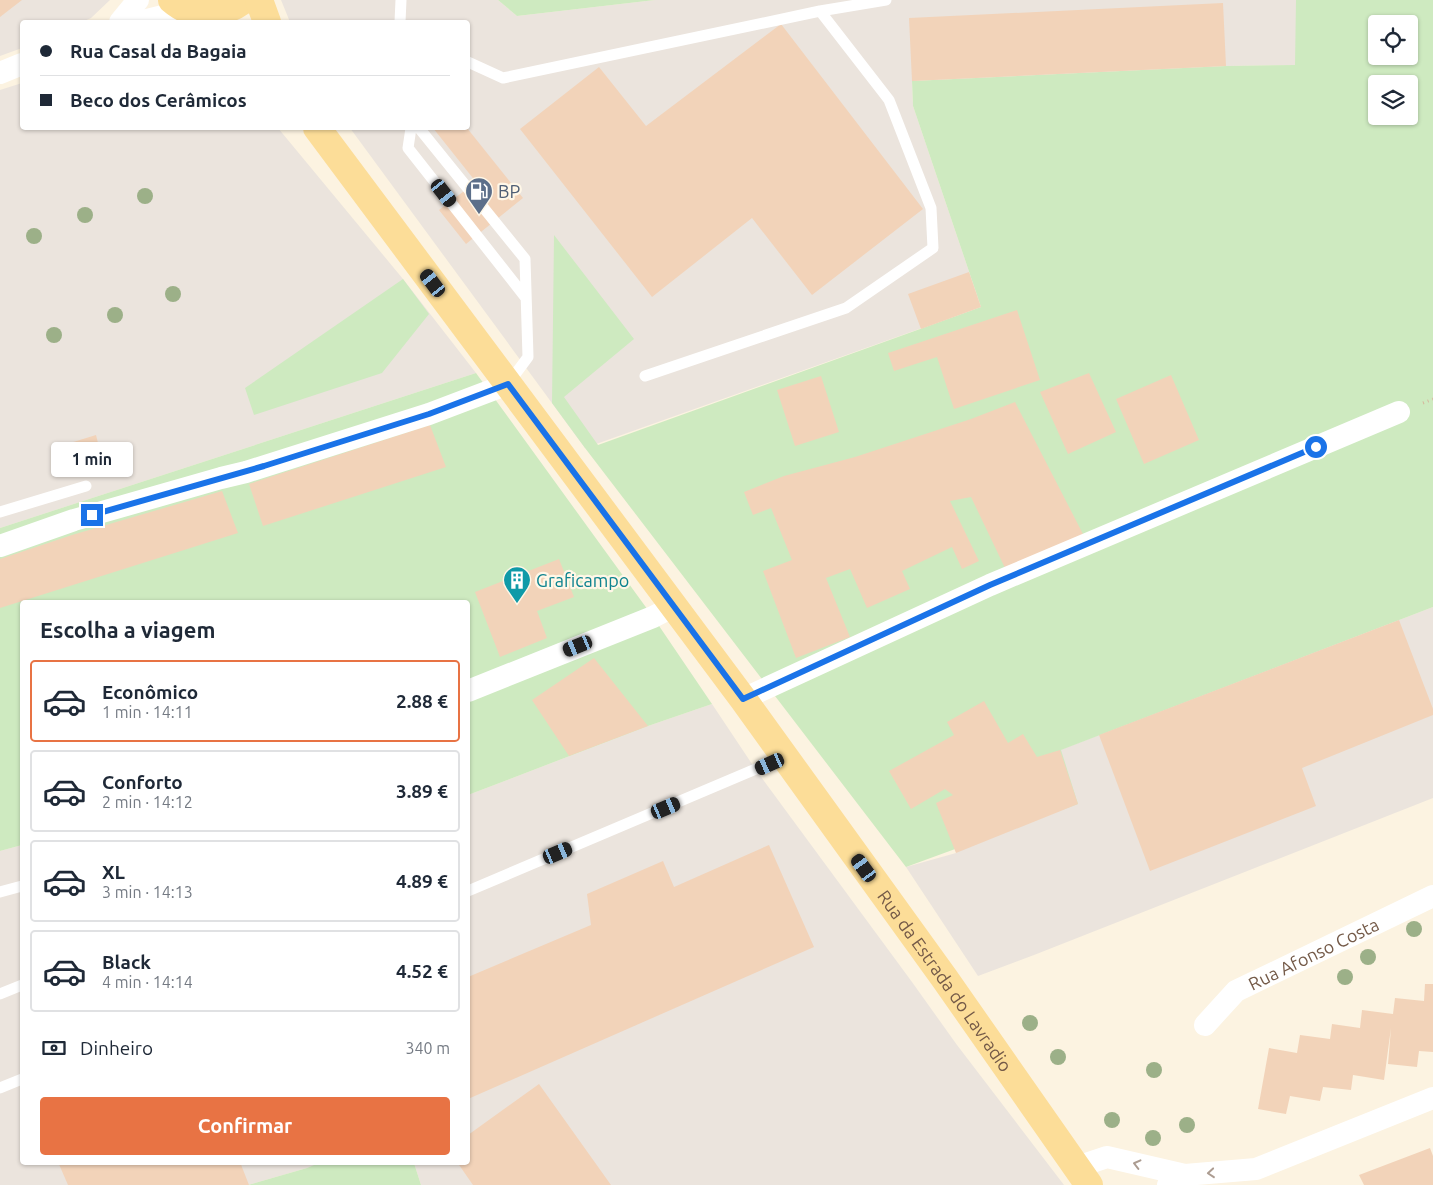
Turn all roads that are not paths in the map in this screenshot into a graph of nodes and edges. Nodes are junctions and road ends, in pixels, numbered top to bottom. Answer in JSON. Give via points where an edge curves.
{"nodes":[{"id":1,"x":138,"y":0,"type":"edge"},
{"id":2,"x":244,"y":0,"type":"edge"},
{"id":3,"x":259,"y":0,"type":"edge"},
{"id":4,"x":401,"y":0,"type":"edge"},
{"id":5,"x":886,"y":0,"type":"edge"},
{"id":6,"x":820,"y":11,"type":"junction"},
{"id":7,"x":198,"y":12,"type":"edge"},
{"id":8,"x":122,"y":20,"type":"edge"},
{"id":9,"x":151,"y":20,"type":"edge"},
{"id":10,"x":266,"y":20,"type":"edge"},
{"id":11,"x":400,"y":20,"type":"edge"},
{"id":12,"x":470,"y":63,"type":"edge"},
{"id":13,"x":20,"y":65,"type":"edge"},
{"id":14,"x":0,"y":73,"type":"edge"},
{"id":15,"x":318,"y":130,"type":"edge"},
{"id":16,"x":411,"y":130,"type":"edge"},
{"id":17,"x":421,"y":130,"type":"edge"},
{"id":18,"x":526,"y":298,"type":"junction"},
{"id":19,"x":645,"y":376,"type":"dead end"},
{"id":20,"x":508,"y":384,"type":"junction"},
{"id":21,"x":1399,"y":412,"type":"dead end"},
{"id":22,"x":86,"y":486,"type":"dead end"},
{"id":23,"x":0,"y":512,"type":"edge"},
{"id":24,"x":0,"y":546,"type":"edge"},
{"id":25,"x":674,"y":606,"type":"junction"},
{"id":26,"x":470,"y":690,"type":"edge"},
{"id":27,"x":743,"y":699,"type":"junction"},
{"id":28,"x":784,"y":757,"type":"junction"},
{"id":29,"x":20,"y":887,"type":"edge"},
{"id":30,"x":470,"y":889,"type":"edge"},
{"id":31,"x":0,"y":892,"type":"edge"},
{"id":32,"x":1433,"y":896,"type":"edge"},
{"id":33,"x":20,"y":986,"type":"edge"},
{"id":34,"x":0,"y":994,"type":"edge"},
{"id":35,"x":1205,"y":1025,"type":"dead end"},
{"id":36,"x":20,"y":1080,"type":"edge"},
{"id":37,"x":0,"y":1088,"type":"edge"},
{"id":38,"x":1433,"y":1098,"type":"edge"},
{"id":39,"x":1256,"y":1169,"type":"junction"},
{"id":40,"x":1083,"y":1176,"type":"edge"},
{"id":41,"x":1176,"y":1180,"type":"edge"},
{"id":42,"x":1237,"y":1185,"type":"edge"}],
"edges":[{"from":1,"to":8,"type":"street"},
{"from":2,"to":7,"type":"main road","via":[[229,10]]},
{"from":3,"to":10,"type":"main road"},
{"from":4,"to":11,"type":"lane"},
{"from":5,"to":6,"type":"lane"},
{"from":6,"to":12,"type":"lane","via":[[503,78]]},
{"from":6,"to":19,"type":"lane","via":[[889,100],[931,208],[934,248],[846,308]]},
{"from":7,"to":9,"type":"street"},
{"from":13,"to":14,"type":"street"},
{"from":15,"to":20,"type":"main road","name":"Rua da Estrada do Lavradio"},
{"from":16,"to":18,"type":"lane","via":[[408,148]]},
{"from":17,"to":18,"type":"lane","via":[[525,259]]},
{"from":18,"to":20,"type":"lane","via":[[528,357]]},
{"from":20,"to":24,"type":"street","via":[[429,414],[264,466],[74,520]]},
{"from":20,"to":25,"type":"main road","name":"Rua da Estrada do Lavradio"},
{"from":21,"to":27,"type":"street","via":[[990,585]]},
{"from":22,"to":23,"type":"lane"},
{"from":25,"to":26,"type":"street"},
{"from":25,"to":27,"type":"main road","name":"Rua da Estrada do Lavradio"},
{"from":27,"to":28,"type":"main road","name":"Rua da Estrada do Lavradio"},
{"from":28,"to":30,"type":"lane"},
{"from":28,"to":40,"type":"main road","name":"Rua da Estrada do Lavradio"},
{"from":29,"to":31,"type":"lane"},
{"from":32,"to":35,"type":"street","name":"Rua Afonso Costa","via":[[1236,991]]},
{"from":33,"to":34,"type":"lane"},
{"from":36,"to":37,"type":"lane"},
{"from":38,"to":39,"type":"street"},
{"from":39,"to":41,"type":"street","one_way":true},
{"from":39,"to":42,"type":"street"},
{"from":41,"to":40,"type":"street","one_way":true,"via":[[1107,1157]]}]}
